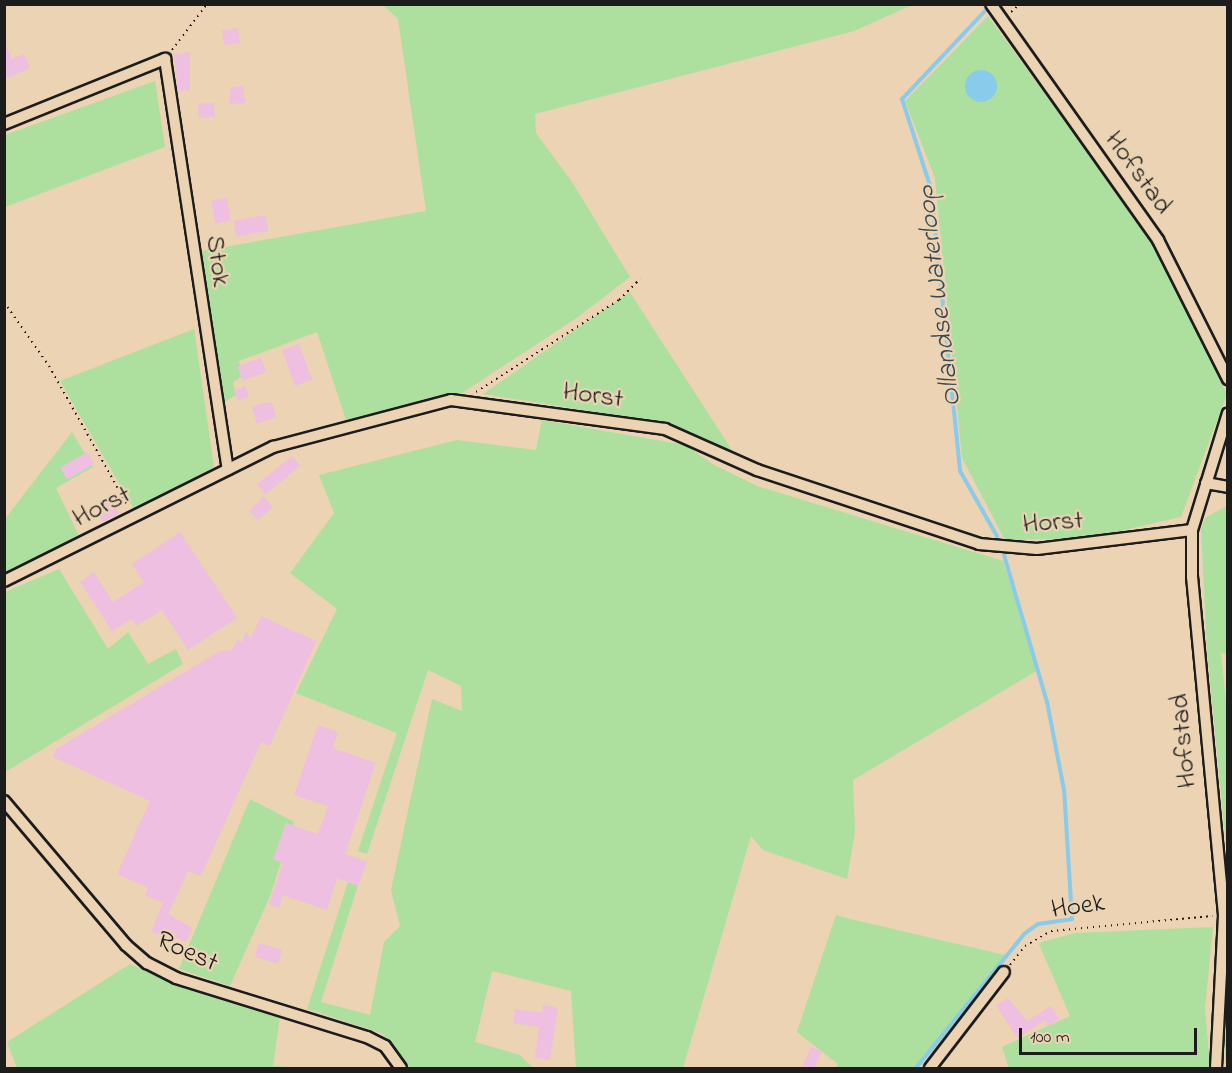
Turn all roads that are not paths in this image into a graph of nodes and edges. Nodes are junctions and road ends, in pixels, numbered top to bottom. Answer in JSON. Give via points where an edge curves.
{"nodes":[{"id":1,"x":991,"y":4,"type":"edge"},
{"id":2,"x":4,"y":124,"type":"edge"},
{"id":3,"x":1227,"y":379,"type":"edge"},
{"id":4,"x":1227,"y":413,"type":"edge"},
{"id":5,"x":228,"y":469,"type":"junction"},
{"id":6,"x":1206,"y":483,"type":"junction"},
{"id":7,"x":1227,"y":487,"type":"edge"},
{"id":8,"x":1192,"y":530,"type":"junction"},
{"id":9,"x":4,"y":581,"type":"edge"},
{"id":10,"x":4,"y":801,"type":"edge"},
{"id":11,"x":1004,"y":972,"type":"road end"},
{"id":12,"x":401,"y":1068,"type":"edge"},
{"id":13,"x":930,"y":1068,"type":"edge"},
{"id":14,"x":1216,"y":1068,"type":"edge"}],
"edges":[{"from":1,"to":3,"type":"street","name":"Hofstad","via":[[1158,240]]},
{"from":2,"to":5,"type":"street","name":"Stok","via":[[165,59]]},
{"from":4,"to":6,"type":"street","name":"Hofstad"},
{"from":5,"to":8,"type":"street","name":"Horst","via":[[273,447],[439,401],[464,401],[665,429],[757,470],[979,544],[1037,549]]},
{"from":5,"to":9,"type":"street","name":"Horst"},
{"from":6,"to":7,"type":"street"},
{"from":6,"to":8,"type":"street","name":"Hofstad"},
{"from":8,"to":14,"type":"street","name":"Hofstad","via":[[1193,588],[1224,915]]},
{"from":10,"to":12,"type":"street","name":"Roest","via":[[126,945],[147,963],[176,978],[367,1037],[385,1046]]},
{"from":11,"to":13,"type":"street"}]}
